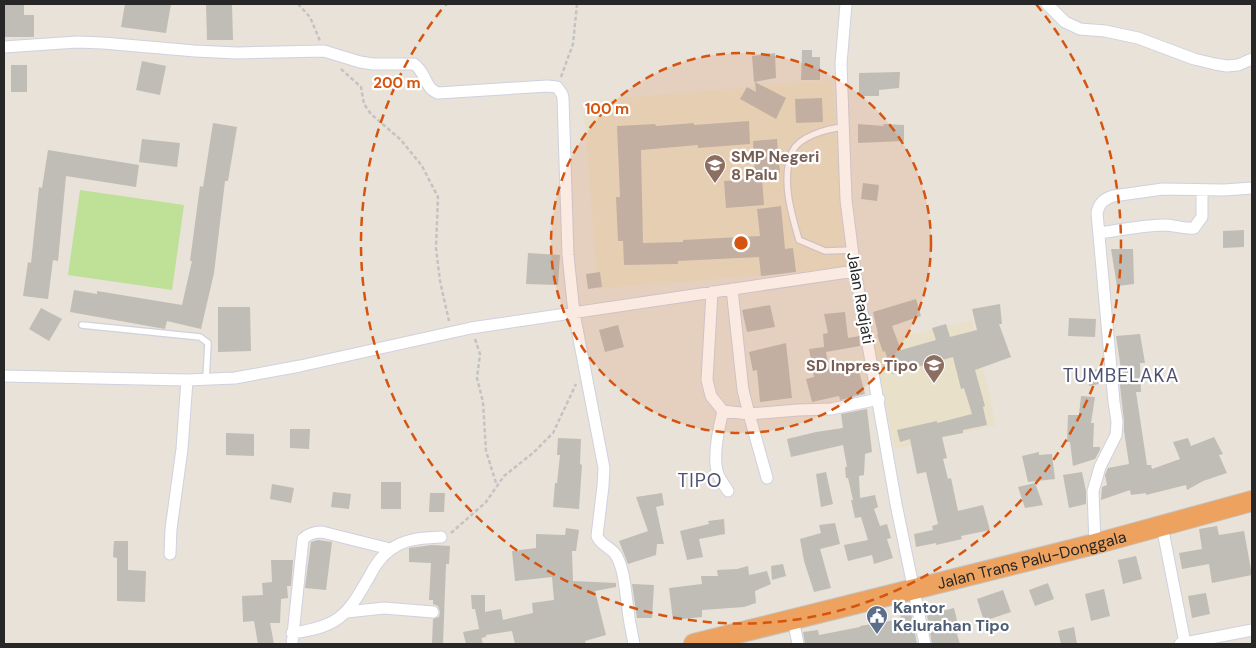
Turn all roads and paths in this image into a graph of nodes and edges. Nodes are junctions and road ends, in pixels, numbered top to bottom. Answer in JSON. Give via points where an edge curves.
{"nodes":[{"id":1,"x":298,"y":4,"type":"edge"},
{"id":2,"x":577,"y":4,"type":"edge"},
{"id":3,"x":846,"y":4,"type":"edge"},
{"id":4,"x":1047,"y":4,"type":"edge"},
{"id":5,"x":4,"y":47,"type":"edge"},
{"id":6,"x":324,"y":51,"type":"junction"},
{"id":7,"x":1252,"y":59,"type":"edge"},
{"id":8,"x":557,"y":88,"type":"junction"},
{"id":9,"x":843,"y":127,"type":"junction"},
{"id":10,"x":1252,"y":188,"type":"edge"},
{"id":11,"x":1202,"y":190,"type":"junction"},
{"id":12,"x":1099,"y":233,"type":"junction"},
{"id":13,"x":853,"y":250,"type":"junction"},
{"id":14,"x":855,"y":272,"type":"junction"},
{"id":15,"x":732,"y":289,"type":"junction"},
{"id":16,"x":712,"y":292,"type":"junction"},
{"id":17,"x":574,"y":314,"type":"junction"},
{"id":18,"x":82,"y":324,"type":"dead end"},
{"id":19,"x":471,"y":328,"type":"junction"},
{"id":20,"x":451,"y":332,"type":"junction"},
{"id":21,"x":585,"y":365,"type":"junction"},
{"id":22,"x":4,"y":376,"type":"edge"},
{"id":23,"x":206,"y":379,"type":"junction"},
{"id":24,"x":187,"y":380,"type":"junction"},
{"id":25,"x":879,"y":399,"type":"junction"},
{"id":26,"x":723,"y":411,"type":"junction"},
{"id":27,"x":749,"y":414,"type":"junction"},
{"id":28,"x":766,"y":478,"type":"dead end"},
{"id":29,"x":497,"y":486,"type":"junction"},
{"id":30,"x":728,"y":491,"type":"dead end"},
{"id":31,"x":1252,"y":502,"type":"edge"},
{"id":32,"x":1162,"y":526,"type":"junction"},
{"id":33,"x":442,"y":537,"type":"joint"},
{"id":34,"x":1094,"y":544,"type":"junction"},
{"id":35,"x":390,"y":549,"type":"junction"},
{"id":36,"x":170,"y":554,"type":"dead end"},
{"id":37,"x":913,"y":589,"type":"junction"},
{"id":38,"x":347,"y":612,"type":"junction"},
{"id":39,"x":433,"y":612,"type":"dead end"},
{"id":40,"x":793,"y":619,"type":"junction"},
{"id":41,"x":1252,"y":630,"type":"edge"},
{"id":42,"x":292,"y":639,"type":"edge"},
{"id":43,"x":737,"y":639,"type":"edge"},
{"id":44,"x":634,"y":644,"type":"edge"},
{"id":45,"x":694,"y":644,"type":"edge"},
{"id":46,"x":798,"y":644,"type":"edge"},
{"id":47,"x":924,"y":644,"type":"edge"},
{"id":48,"x":1183,"y":644,"type":"edge"}],
"edges":[{"from":1,"to":6,"type":"path","via":[[310,17]]},
{"from":2,"to":8,"type":"path","via":[[573,44]]},
{"from":3,"to":9,"type":"street","name":"Jalan Radjati","via":[[841,64]]},
{"from":4,"to":7,"type":"street","via":[[1064,22],[1080,29],[1138,38],[1215,64],[1232,65]]},
{"from":5,"to":6,"type":"street","via":[[77,42],[194,52]]},
{"from":6,"to":8,"type":"street","via":[[360,62],[414,64],[422,71],[429,87],[438,93]]},
{"from":6,"to":20,"type":"path","via":[[361,87],[364,104],[402,140],[422,166],[438,197],[436,248]]},
{"from":8,"to":17,"type":"street","via":[[563,98],[568,255]]},
{"from":9,"to":13,"type":"street","name":"Jalan Radjati","via":[[846,200]]},
{"from":9,"to":13,"type":"lane","via":[[825,129],[806,138],[793,151],[788,175],[789,205],[799,240],[825,251]]},
{"from":10,"to":11,"type":"street"},
{"from":11,"to":12,"type":"street","via":[[1163,189],[1105,199],[1098,207]]},
{"from":11,"to":12,"type":"street","via":[[1202,217],[1194,228],[1168,225]]},
{"from":12,"to":34,"type":"street","via":[[1118,422],[1116,435],[1100,467],[1093,491]]},
{"from":13,"to":14,"type":"street","name":"Jalan Radjati"},
{"from":14,"to":15,"type":"street"},
{"from":14,"to":25,"type":"street","name":"Jalan Radjati"},
{"from":15,"to":16,"type":"street"},
{"from":15,"to":27,"type":"street","via":[[743,390]]},
{"from":16,"to":17,"type":"street"},
{"from":16,"to":26,"type":"street","via":[[707,380],[711,396]]},
{"from":17,"to":19,"type":"street"},
{"from":17,"to":21,"type":"street"},
{"from":18,"to":23,"type":"lane","via":[[200,337],[208,343]]},
{"from":19,"to":20,"type":"street"},
{"from":19,"to":29,"type":"path","via":[[480,354],[478,378],[486,451]]},
{"from":20,"to":23,"type":"street","via":[[300,366],[235,378]]},
{"from":21,"to":29,"type":"path","via":[[553,433]]},
{"from":21,"to":44,"type":"street","via":[[604,476],[597,536],[617,558],[626,589]]},
{"from":22,"to":24,"type":"street"},
{"from":23,"to":24,"type":"street"},
{"from":24,"to":36,"type":"street"},
{"from":25,"to":27,"type":"street","via":[[831,409]]},
{"from":25,"to":37,"type":"street","name":"Jalan Radjati"},
{"from":26,"to":27,"type":"street"},
{"from":26,"to":30,"type":"street","via":[[717,435],[717,473]]},
{"from":27,"to":28,"type":"street"},
{"from":29,"to":33,"type":"path","via":[[486,502],[456,530]]},
{"from":31,"to":32,"type":"highway","name":"Jalan Trans Palu-Donggala"},
{"from":32,"to":34,"type":"highway","name":"Jalan Trans Palu-Donggala"},
{"from":32,"to":48,"type":"street"},
{"from":33,"to":35,"type":"street","via":[[411,540]]},
{"from":34,"to":37,"type":"highway","name":"Jalan Trans Palu-Donggala"},
{"from":35,"to":38,"type":"street","via":[[381,557]]},
{"from":35,"to":42,"type":"street","via":[[322,532],[305,537]]},
{"from":37,"to":40,"type":"highway","name":"Jalan Trans Palu-Donggala"},
{"from":37,"to":47,"type":"street","name":"Jalan Radjati"},
{"from":38,"to":39,"type":"street","via":[[384,608]]},
{"from":38,"to":42,"type":"street"},
{"from":40,"to":43,"type":"highway","name":"Jalan Trans Palu-Donggala"},
{"from":40,"to":46,"type":"street"},
{"from":41,"to":48,"type":"street"},
{"from":43,"to":45,"type":"highway","name":"Jalan Trans Palu-Donggala"}]}
